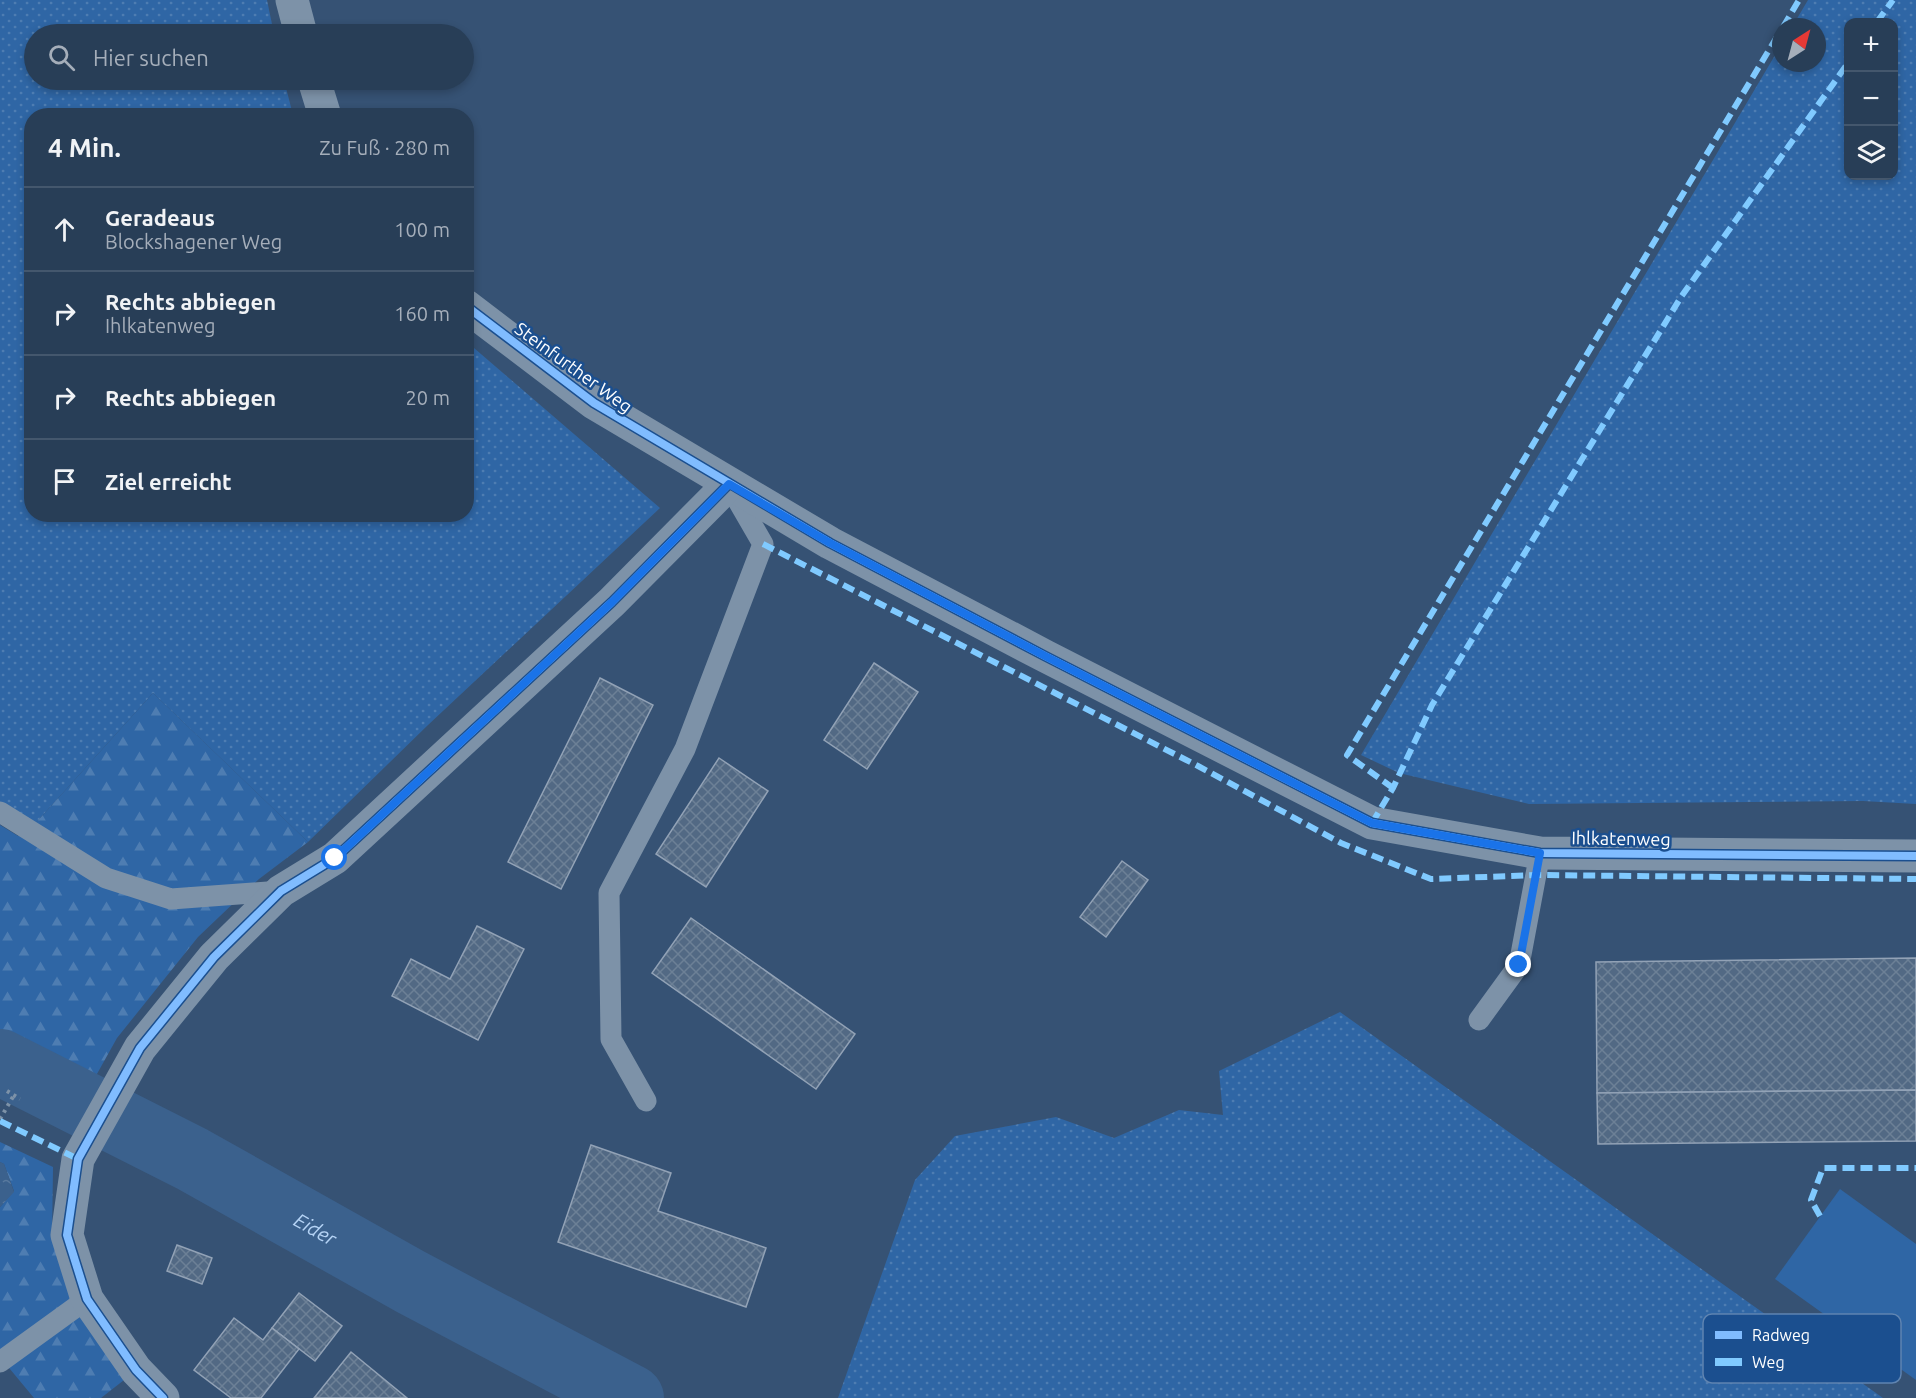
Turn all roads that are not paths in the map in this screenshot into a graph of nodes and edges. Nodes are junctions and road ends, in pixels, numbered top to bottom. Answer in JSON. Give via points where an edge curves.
{"nodes":[{"id":1,"x":292,"y":0,"type":"edge"},
{"id":2,"x":298,"y":24,"type":"edge"},
{"id":3,"x":317,"y":90,"type":"edge"},
{"id":4,"x":323,"y":108,"type":"edge"},
{"id":5,"x":474,"y":312,"type":"edge"},
{"id":6,"x":729,"y":484,"type":"junction"},
{"id":7,"x":0,"y":812,"type":"edge"},
{"id":8,"x":1540,"y":853,"type":"junction"},
{"id":9,"x":1916,"y":856,"type":"edge"},
{"id":10,"x":280,"y":891,"type":"junction"},
{"id":11,"x":1479,"y":1020,"type":"dead end"},
{"id":12,"x":645,"y":1101,"type":"dead end"},
{"id":13,"x":87,"y":1299,"type":"junction"},
{"id":14,"x":0,"y":1362,"type":"edge"},
{"id":15,"x":164,"y":1398,"type":"edge"}],
"edges":[{"from":1,"to":2,"type":"street"},
{"from":3,"to":4,"type":"street"},
{"from":5,"to":6,"type":"street","name":"Steinfurther Weg","via":[[594,404]]},
{"from":6,"to":8,"type":"street","name":"Ihlkatenweg","via":[[830,543],[1372,823]]},
{"from":6,"to":10,"type":"street","via":[[612,602],[335,858]]},
{"from":6,"to":12,"type":"lane","via":[[763,544],[685,749],[609,893],[611,1039]]},
{"from":7,"to":10,"type":"lane","via":[[106,878],[171,899]]},
{"from":8,"to":9,"type":"street","name":"Ihlkatenweg"},
{"from":8,"to":11,"type":"lane","via":[[1519,965]]},
{"from":10,"to":13,"type":"street","via":[[214,957],[140,1048],[78,1159],[67,1235]]},
{"from":13,"to":14,"type":"lane"},
{"from":13,"to":15,"type":"street","via":[[136,1370]]}]}
